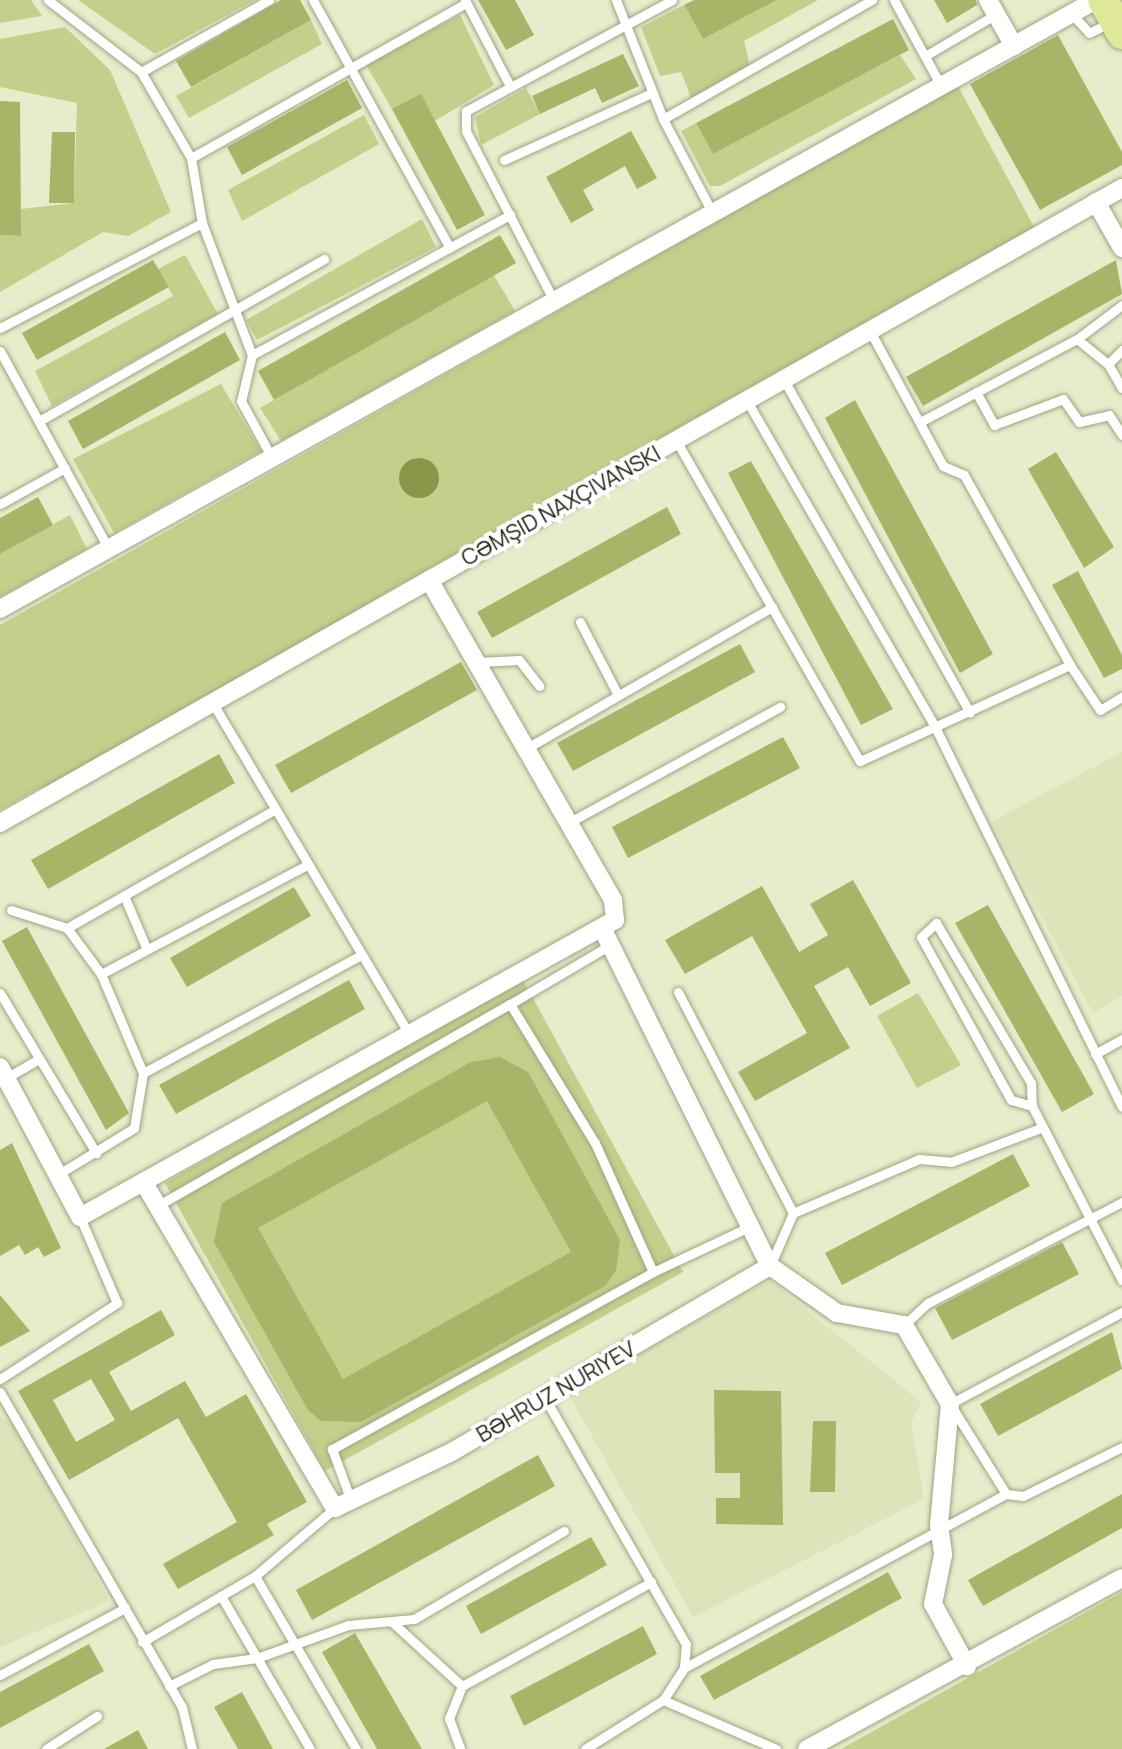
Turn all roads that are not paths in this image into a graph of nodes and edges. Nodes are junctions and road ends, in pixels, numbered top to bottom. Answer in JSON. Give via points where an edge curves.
{"nodes":[{"id":1,"x":48,"y":0,"type":"edge"},
{"id":2,"x":269,"y":0,"type":"edge"},
{"id":3,"x":313,"y":0,"type":"edge"},
{"id":4,"x":616,"y":0,"type":"edge"},
{"id":5,"x":672,"y":0,"type":"edge"},
{"id":6,"x":872,"y":0,"type":"edge"},
{"id":7,"x":894,"y":0,"type":"edge"},
{"id":8,"x":465,"y":1,"type":"edge"},
{"id":9,"x":992,"y":7,"type":"edge"},
{"id":10,"x":1109,"y":13,"type":"edge"},
{"id":11,"x":1072,"y":14,"type":"junction"},
{"id":12,"x":629,"y":24,"type":"junction"},
{"id":13,"x":1014,"y":46,"type":"junction"},
{"id":14,"x":925,"y":56,"type":"junction"},
{"id":15,"x":349,"y":66,"type":"junction"},
{"id":16,"x":141,"y":72,"type":"junction"},
{"id":17,"x":510,"y":86,"type":"junction"},
{"id":18,"x":941,"y":86,"type":"junction"},
{"id":19,"x":652,"y":93,"type":"junction"},
{"id":20,"x":663,"y":119,"type":"junction"},
{"id":21,"x":191,"y":158,"type":"junction"},
{"id":22,"x":504,"y":160,"type":"dead end"},
{"id":23,"x":1122,"y":188,"type":"edge"},
{"id":24,"x":1096,"y":202,"type":"junction"},
{"id":25,"x":712,"y":212,"type":"junction"},
{"id":26,"x":510,"y":215,"type":"junction"},
{"id":27,"x":202,"y":223,"type":"junction"},
{"id":28,"x":450,"y":248,"type":"junction"},
{"id":29,"x":1122,"y":248,"type":"edge"},
{"id":30,"x":324,"y":259,"type":"dead end"},
{"id":31,"x":554,"y":301,"type":"junction"},
{"id":32,"x":1122,"y":305,"type":"edge"},
{"id":33,"x":231,"y":314,"type":"junction"},
{"id":34,"x":0,"y":328,"type":"edge"},
{"id":35,"x":870,"y":331,"type":"junction"},
{"id":36,"x":1077,"y":339,"type":"junction"},
{"id":37,"x":1122,"y":350,"type":"edge"},
{"id":38,"x":0,"y":351,"type":"edge"},
{"id":39,"x":252,"y":355,"type":"junction"},
{"id":40,"x":1108,"y":364,"type":"junction"},
{"id":41,"x":784,"y":380,"type":"junction"},
{"id":42,"x":1122,"y":388,"type":"edge"},
{"id":43,"x":976,"y":392,"type":"junction"},
{"id":44,"x":747,"y":401,"type":"junction"},
{"id":45,"x":39,"y":421,"type":"junction"},
{"id":46,"x":920,"y":422,"type":"junction"},
{"id":47,"x":1122,"y":435,"type":"edge"},
{"id":48,"x":677,"y":442,"type":"junction"},
{"id":49,"x":272,"y":458,"type":"junction"},
{"id":50,"x":65,"y":468,"type":"junction"},
{"id":51,"x":0,"y":504,"type":"edge"},
{"id":52,"x":109,"y":549,"type":"junction"},
{"id":53,"x":429,"y":580,"type":"junction"},
{"id":54,"x":772,"y":607,"type":"junction"},
{"id":55,"x":0,"y":609,"type":"edge"},
{"id":56,"x":580,"y":622,"type":"dead end"},
{"id":57,"x":478,"y":662,"type":"junction"},
{"id":58,"x":1070,"y":665,"type":"junction"},
{"id":59,"x":539,"y":686,"type":"dead end"},
{"id":60,"x":618,"y":695,"type":"junction"},
{"id":61,"x":1122,"y":697,"type":"edge"},
{"id":62,"x":212,"y":702,"type":"junction"},
{"id":63,"x":780,"y":707,"type":"dead end"},
{"id":64,"x":970,"y":713,"type":"junction"},
{"id":65,"x":936,"y":729,"type":"junction"},
{"id":66,"x":527,"y":748,"type":"junction"},
{"id":67,"x":274,"y":810,"type":"junction"},
{"id":68,"x":0,"y":823,"type":"edge"},
{"id":69,"x":568,"y":823,"type":"junction"},
{"id":70,"x":307,"y":865,"type":"junction"},
{"id":71,"x":125,"y":898,"type":"junction"},
{"id":72,"x":11,"y":910,"type":"dead end"},
{"id":73,"x":67,"y":928,"type":"junction"},
{"id":74,"x":602,"y":928,"type":"junction"},
{"id":75,"x":612,"y":944,"type":"junction"},
{"id":76,"x":145,"y":945,"type":"junction"},
{"id":77,"x":361,"y":955,"type":"junction"},
{"id":78,"x":101,"y":974,"type":"junction"},
{"id":79,"x":678,"y":992,"type":"dead end"},
{"id":80,"x":0,"y":993,"type":"edge"},
{"id":81,"x":510,"y":1004,"type":"junction"},
{"id":82,"x":410,"y":1036,"type":"junction"},
{"id":83,"x":1122,"y":1039,"type":"edge"},
{"id":84,"x":1095,"y":1054,"type":"junction"},
{"id":85,"x":39,"y":1059,"type":"junction"},
{"id":86,"x":143,"y":1073,"type":"junction"},
{"id":87,"x":2,"y":1076,"type":"edge"},
{"id":88,"x":1032,"y":1106,"type":"junction"},
{"id":89,"x":1122,"y":1107,"type":"edge"},
{"id":90,"x":1043,"y":1127,"type":"junction"},
{"id":91,"x":96,"y":1153,"type":"junction"},
{"id":92,"x":57,"y":1175,"type":"junction"},
{"id":93,"x":144,"y":1183,"type":"junction"},
{"id":94,"x":1122,"y":1202,"type":"edge"},
{"id":95,"x":157,"y":1206,"type":"junction"},
{"id":96,"x":793,"y":1213,"type":"junction"},
{"id":97,"x":80,"y":1217,"type":"junction"},
{"id":98,"x":1090,"y":1217,"type":"junction"},
{"id":99,"x":752,"y":1226,"type":"junction"},
{"id":100,"x":770,"y":1266,"type":"junction"},
{"id":101,"x":653,"y":1272,"type":"junction"},
{"id":102,"x":1122,"y":1280,"type":"edge"},
{"id":103,"x":1122,"y":1312,"type":"edge"},
{"id":104,"x":904,"y":1325,"type":"junction"},
{"id":105,"x":0,"y":1379,"type":"edge"},
{"id":106,"x":0,"y":1392,"type":"edge"},
{"id":107,"x":546,"y":1400,"type":"junction"},
{"id":108,"x":950,"y":1404,"type":"junction"},
{"id":109,"x":1122,"y":1447,"type":"edge"},
{"id":110,"x":1006,"y":1494,"type":"junction"},
{"id":111,"x":343,"y":1504,"type":"junction"},
{"id":112,"x":939,"y":1525,"type":"junction"},
{"id":113,"x":564,"y":1531,"type":"dead end"},
{"id":114,"x":255,"y":1576,"type":"junction"},
{"id":115,"x":1122,"y":1578,"type":"edge"},
{"id":116,"x":651,"y":1582,"type":"junction"},
{"id":117,"x":221,"y":1596,"type":"junction"},
{"id":118,"x":125,"y":1608,"type":"junction"},
{"id":119,"x":392,"y":1622,"type":"junction"},
{"id":120,"x":142,"y":1642,"type":"junction"},
{"id":121,"x":296,"y":1646,"type":"junction"},
{"id":122,"x":257,"y":1658,"type":"junction"},
{"id":123,"x":967,"y":1666,"type":"junction"},
{"id":124,"x":684,"y":1668,"type":"junction"},
{"id":125,"x":0,"y":1675,"type":"edge"},
{"id":126,"x":169,"y":1686,"type":"junction"},
{"id":127,"x":462,"y":1686,"type":"junction"},
{"id":128,"x":663,"y":1700,"type":"junction"},
{"id":129,"x":97,"y":1716,"type":"dead end"},
{"id":130,"x":46,"y":1749,"type":"edge"},
{"id":131,"x":192,"y":1749,"type":"edge"},
{"id":132,"x":310,"y":1749,"type":"edge"},
{"id":133,"x":356,"y":1749,"type":"edge"},
{"id":134,"x":460,"y":1749,"type":"edge"},
{"id":135,"x":585,"y":1749,"type":"edge"},
{"id":136,"x":776,"y":1749,"type":"edge"},
{"id":137,"x":807,"y":1749,"type":"edge"}],
"edges":[{"from":1,"to":16,"type":"lane"},
{"from":2,"to":16,"type":"lane"},
{"from":3,"to":15,"type":"lane"},
{"from":4,"to":12,"type":"lane"},
{"from":5,"to":12,"type":"lane"},
{"from":6,"to":20,"type":"lane"},
{"from":7,"to":14,"type":"lane"},
{"from":8,"to":15,"type":"lane"},
{"from":8,"to":17,"type":"lane"},
{"from":9,"to":13,"type":"street"},
{"from":9,"to":14,"type":"lane"},
{"from":10,"to":11,"type":"street"},
{"from":10,"to":11,"type":"lane","via":[[1089,33]]},
{"from":11,"to":13,"type":"street"},
{"from":12,"to":17,"type":"lane"},
{"from":12,"to":19,"type":"lane"},
{"from":13,"to":18,"type":"street"},
{"from":14,"to":18,"type":"lane"},
{"from":15,"to":21,"type":"lane"},
{"from":15,"to":28,"type":"lane"},
{"from":16,"to":21,"type":"lane"},
{"from":17,"to":26,"type":"lane","via":[[466,111],[463,121]]},
{"from":18,"to":25,"type":"street"},
{"from":19,"to":20,"type":"lane"},
{"from":19,"to":22,"type":"lane"},
{"from":20,"to":25,"type":"lane"},
{"from":21,"to":27,"type":"lane"},
{"from":23,"to":24,"type":"street"},
{"from":24,"to":29,"type":"street"},
{"from":24,"to":35,"type":"street"},
{"from":25,"to":31,"type":"street"},
{"from":26,"to":28,"type":"lane"},
{"from":26,"to":31,"type":"lane"},
{"from":27,"to":33,"type":"lane"},
{"from":27,"to":34,"type":"lane"},
{"from":28,"to":39,"type":"lane"},
{"from":30,"to":33,"type":"lane"},
{"from":31,"to":49,"type":"street"},
{"from":32,"to":36,"type":"lane"},
{"from":33,"to":39,"type":"lane"},
{"from":33,"to":45,"type":"lane"},
{"from":35,"to":41,"type":"street"},
{"from":35,"to":46,"type":"lane"},
{"from":36,"to":40,"type":"lane"},
{"from":36,"to":43,"type":"lane"},
{"from":37,"to":40,"type":"lane"},
{"from":38,"to":45,"type":"lane"},
{"from":39,"to":49,"type":"lane","via":[[241,401]]},
{"from":40,"to":42,"type":"lane"},
{"from":41,"to":44,"type":"street"},
{"from":41,"to":64,"type":"lane"},
{"from":43,"to":46,"type":"lane"},
{"from":43,"to":47,"type":"lane","via":[[994,425],[1063,399],[1079,422],[1109,415]]},
{"from":44,"to":48,"type":"street"},
{"from":44,"to":65,"type":"lane"},
{"from":45,"to":50,"type":"lane"},
{"from":46,"to":58,"type":"lane","via":[[943,466],[964,475]]},
{"from":48,"to":53,"type":"street"},
{"from":48,"to":54,"type":"lane"},
{"from":49,"to":52,"type":"street"},
{"from":50,"to":51,"type":"lane"},
{"from":50,"to":52,"type":"lane"},
{"from":52,"to":55,"type":"street"},
{"from":53,"to":57,"type":"street"},
{"from":53,"to":62,"type":"street"},
{"from":54,"to":60,"type":"lane"},
{"from":54,"to":65,"type":"lane","via":[[860,761]]},
{"from":56,"to":60,"type":"lane"},
{"from":57,"to":59,"type":"lane","via":[[519,660]]},
{"from":57,"to":66,"type":"street"},
{"from":58,"to":61,"type":"lane","via":[[1100,710]]},
{"from":58,"to":64,"type":"lane"},
{"from":60,"to":66,"type":"lane"},
{"from":62,"to":67,"type":"lane"},
{"from":62,"to":68,"type":"street"},
{"from":63,"to":69,"type":"lane"},
{"from":64,"to":65,"type":"lane"},
{"from":65,"to":84,"type":"lane"},
{"from":66,"to":69,"type":"street"},
{"from":67,"to":70,"type":"lane"},
{"from":67,"to":71,"type":"lane"},
{"from":69,"to":74,"type":"street","via":[[618,911]]},
{"from":70,"to":76,"type":"lane"},
{"from":70,"to":77,"type":"lane"},
{"from":71,"to":73,"type":"lane"},
{"from":71,"to":76,"type":"lane"},
{"from":72,"to":73,"type":"lane"},
{"from":73,"to":78,"type":"lane"},
{"from":74,"to":75,"type":"street"},
{"from":74,"to":82,"type":"street"},
{"from":75,"to":81,"type":"lane"},
{"from":75,"to":99,"type":"street"},
{"from":76,"to":78,"type":"lane"},
{"from":77,"to":82,"type":"lane"},
{"from":77,"to":86,"type":"lane"},
{"from":78,"to":86,"type":"lane","via":[[138,1045]]},
{"from":79,"to":96,"type":"lane"},
{"from":80,"to":85,"type":"lane"},
{"from":81,"to":95,"type":"lane"},
{"from":81,"to":101,"type":"lane","via":[[595,1143]]},
{"from":82,"to":93,"type":"street"},
{"from":83,"to":84,"type":"lane"},
{"from":84,"to":89,"type":"lane"},
{"from":85,"to":87,"type":"lane"},
{"from":85,"to":91,"type":"lane"},
{"from":86,"to":91,"type":"lane","via":[[134,1128]]},
{"from":87,"to":92,"type":"street"},
{"from":88,"to":88,"type":"lane","via":[[1031,1083],[936,923],[921,937],[1011,1100]]},
{"from":88,"to":90,"type":"lane"},
{"from":90,"to":96,"type":"lane","via":[[951,1162],[919,1159]]},
{"from":90,"to":98,"type":"lane"},
{"from":91,"to":92,"type":"lane"},
{"from":92,"to":97,"type":"street"},
{"from":93,"to":95,"type":"street"},
{"from":93,"to":97,"type":"street"},
{"from":94,"to":98,"type":"lane"},
{"from":95,"to":111,"type":"street"},
{"from":96,"to":100,"type":"lane"},
{"from":97,"to":105,"type":"lane","via":[[117,1303]]},
{"from":98,"to":102,"type":"lane"},
{"from":98,"to":104,"type":"lane","via":[[928,1303]]},
{"from":99,"to":100,"type":"street"},
{"from":99,"to":101,"type":"lane"},
{"from":100,"to":104,"type":"street","via":[[837,1313]]},
{"from":100,"to":107,"type":"street","name":"BƏHRUZ NURIYEV"},
{"from":101,"to":111,"type":"lane","via":[[332,1449]]},
{"from":103,"to":108,"type":"lane"},
{"from":104,"to":108,"type":"street"},
{"from":106,"to":118,"type":"lane"},
{"from":107,"to":111,"type":"street","name":"BƏHRUZ NURIYEV"},
{"from":107,"to":116,"type":"lane"},
{"from":108,"to":110,"type":"lane"},
{"from":108,"to":112,"type":"street"},
{"from":109,"to":110,"type":"lane","via":[[1023,1496]]},
{"from":110,"to":112,"type":"lane"},
{"from":111,"to":114,"type":"lane"},
{"from":112,"to":123,"type":"street","via":[[943,1555],[933,1604]]},
{"from":112,"to":124,"type":"lane"},
{"from":113,"to":119,"type":"lane","via":[[414,1619]]},
{"from":114,"to":117,"type":"lane"},
{"from":114,"to":121,"type":"lane"},
{"from":115,"to":123,"type":"street"},
{"from":116,"to":124,"type":"lane","via":[[686,1644]]},
{"from":116,"to":127,"type":"lane"},
{"from":117,"to":120,"type":"lane"},
{"from":117,"to":122,"type":"lane"},
{"from":118,"to":120,"type":"lane"},
{"from":118,"to":125,"type":"lane"},
{"from":119,"to":121,"type":"lane","via":[[348,1625]]},
{"from":119,"to":127,"type":"lane"},
{"from":120,"to":126,"type":"lane"},
{"from":121,"to":122,"type":"lane"},
{"from":121,"to":133,"type":"lane"},
{"from":122,"to":126,"type":"lane","via":[[213,1664]]},
{"from":122,"to":132,"type":"lane"},
{"from":123,"to":137,"type":"street"},
{"from":124,"to":128,"type":"lane"},
{"from":126,"to":131,"type":"lane"},
{"from":127,"to":134,"type":"lane","via":[[449,1718]]},
{"from":128,"to":135,"type":"lane"},
{"from":128,"to":136,"type":"lane"},
{"from":129,"to":130,"type":"lane"}]}
